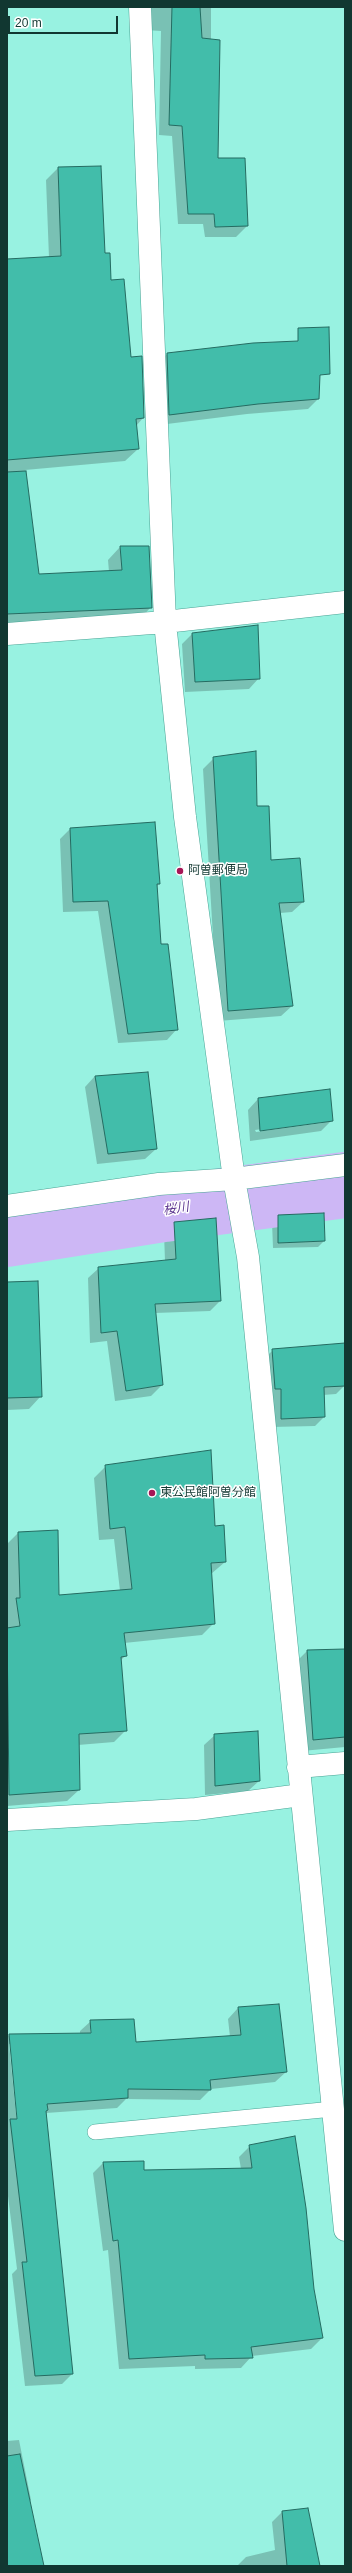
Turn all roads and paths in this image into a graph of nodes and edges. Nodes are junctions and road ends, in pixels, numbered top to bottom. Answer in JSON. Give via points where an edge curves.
{"nodes":[{"id":1,"x":140,"y":7,"type":"edge"},
{"id":2,"x":345,"y":602,"type":"edge"},
{"id":3,"x":165,"y":622,"type":"junction"},
{"id":4,"x":7,"y":634,"type":"edge"},
{"id":5,"x":345,"y":1165,"type":"edge"},
{"id":6,"x":236,"y":1192,"type":"junction"},
{"id":7,"x":7,"y":1206,"type":"edge"},
{"id":8,"x":345,"y":1763,"type":"edge"},
{"id":9,"x":298,"y":1768,"type":"junction"},
{"id":10,"x":301,"y":1795,"type":"junction"},
{"id":11,"x":7,"y":1820,"type":"edge"},
{"id":12,"x":333,"y":2109,"type":"junction"},
{"id":13,"x":95,"y":2132,"type":"dead end"},
{"id":14,"x":345,"y":2230,"type":"edge"}],
"edges":[{"from":1,"to":3,"type":"street"},
{"from":2,"to":3,"type":"street"},
{"from":3,"to":4,"type":"street"},
{"from":3,"to":6,"type":"street","via":[[185,817]]},
{"from":5,"to":6,"type":"street"},
{"from":6,"to":7,"type":"street","via":[[159,1184]]},
{"from":6,"to":9,"type":"street","via":[[248,1257]]},
{"from":8,"to":9,"type":"street"},
{"from":9,"to":10,"type":"street"},
{"from":10,"to":11,"type":"street","via":[[196,1809]]},
{"from":10,"to":12,"type":"street"},
{"from":12,"to":13,"type":"lane"},
{"from":12,"to":14,"type":"street"}]}
